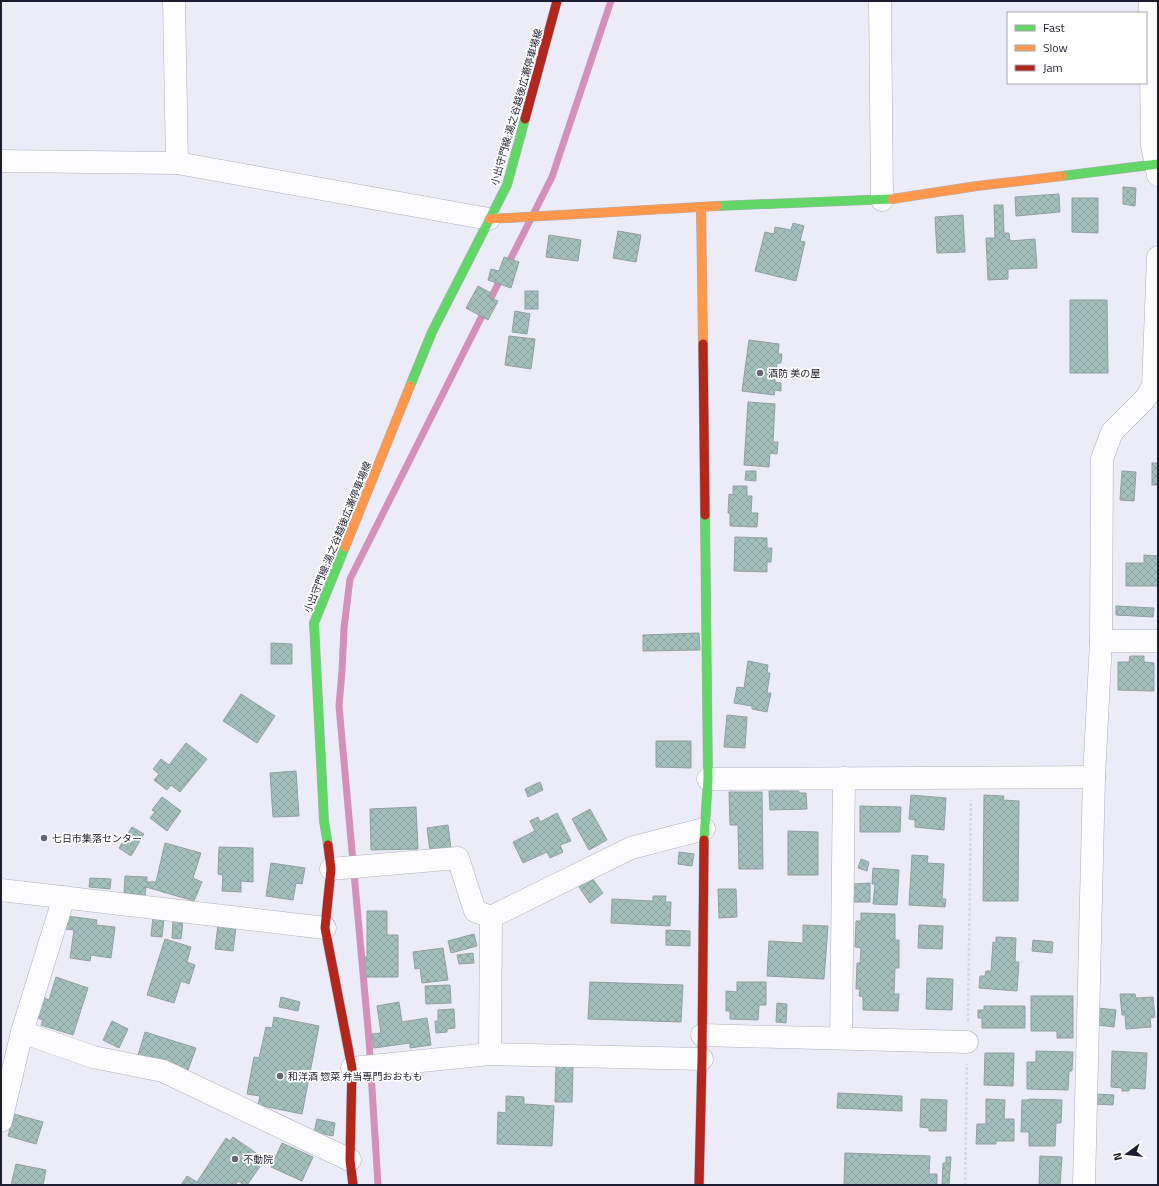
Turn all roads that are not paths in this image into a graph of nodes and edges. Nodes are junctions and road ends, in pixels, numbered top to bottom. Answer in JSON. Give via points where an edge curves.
{"nodes":[{"id":1,"x":174,"y":1,"type":"edge"},
{"id":2,"x":557,"y":1,"type":"edge"},
{"id":3,"x":880,"y":1,"type":"edge"},
{"id":4,"x":1150,"y":1,"type":"edge"},
{"id":5,"x":1,"y":160,"type":"edge"},
{"id":6,"x":177,"y":163,"type":"junction"},
{"id":7,"x":1157,"y":167,"type":"edge"},
{"id":8,"x":882,"y":200,"type":"junction"},
{"id":9,"x":701,"y":208,"type":"junction"},
{"id":10,"x":489,"y":219,"type":"junction"},
{"id":11,"x":1158,"y":257,"type":"edge"},
{"id":12,"x":1101,"y":641,"type":"junction"},
{"id":13,"x":1158,"y":641,"type":"edge"},
{"id":14,"x":1094,"y":777,"type":"junction"},
{"id":15,"x":844,"y":778,"type":"junction"},
{"id":16,"x":708,"y":779,"type":"junction"},
{"id":17,"x":704,"y":829,"type":"junction"},
{"id":18,"x":331,"y":869,"type":"junction"},
{"id":19,"x":1,"y":890,"type":"edge"},
{"id":20,"x":64,"y":897,"type":"junction"},
{"id":21,"x":491,"y":917,"type":"junction"},
{"id":22,"x":324,"y":928,"type":"junction"},
{"id":23,"x":22,"y":1032,"type":"junction"},
{"id":24,"x":702,"y":1034,"type":"junction"},
{"id":25,"x":840,"y":1038,"type":"junction"},
{"id":26,"x":967,"y":1042,"type":"road end"},
{"id":27,"x":490,"y":1054,"type":"junction"},
{"id":28,"x":702,"y":1059,"type":"junction"},
{"id":29,"x":352,"y":1068,"type":"junction"},
{"id":30,"x":1,"y":1122,"type":"edge"},
{"id":31,"x":350,"y":1160,"type":"junction"},
{"id":32,"x":353,"y":1185,"type":"edge"},
{"id":33,"x":699,"y":1185,"type":"edge"},
{"id":34,"x":1084,"y":1185,"type":"edge"}],
"edges":[{"from":1,"to":6,"type":"street"},
{"from":2,"to":10,"type":"street","name":"小出守門線;湯之谷越後広瀬停車場線","via":[[507,185]]},
{"from":3,"to":8,"type":"street"},
{"from":4,"to":7,"type":"street","via":[[1152,145]]},
{"from":5,"to":6,"type":"street"},
{"from":6,"to":10,"type":"street"},
{"from":7,"to":8,"type":"street","via":[[1001,183]]},
{"from":8,"to":9,"type":"street"},
{"from":9,"to":10,"type":"street"},
{"from":9,"to":16,"type":"street"},
{"from":10,"to":18,"type":"street","name":"小出守門線;湯之谷越後広瀬停車場線","via":[[432,332],[314,623],[324,821]]},
{"from":11,"to":12,"type":"street","via":[[1153,386],[1146,398],[1112,432],[1102,459]]},
{"from":12,"to":13,"type":"street"},
{"from":12,"to":14,"type":"street"},
{"from":14,"to":15,"type":"street"},
{"from":14,"to":34,"type":"street"},
{"from":15,"to":16,"type":"street"},
{"from":15,"to":25,"type":"street"},
{"from":16,"to":17,"type":"street"},
{"from":17,"to":21,"type":"street","via":[[631,848]]},
{"from":17,"to":24,"type":"street"},
{"from":18,"to":21,"type":"street","via":[[458,858],[476,911]]},
{"from":18,"to":22,"type":"street","name":"小出守門線;湯之谷越後広瀬停車場線"},
{"from":19,"to":20,"type":"street"},
{"from":20,"to":22,"type":"street"},
{"from":20,"to":23,"type":"street"},
{"from":21,"to":27,"type":"street"},
{"from":22,"to":29,"type":"street","name":"小出守門線;湯之谷越後広瀬停車場線"},
{"from":23,"to":30,"type":"street"},
{"from":23,"to":31,"type":"street","via":[[93,1057],[163,1071]]},
{"from":24,"to":25,"type":"street"},
{"from":24,"to":28,"type":"street"},
{"from":25,"to":26,"type":"street"},
{"from":27,"to":28,"type":"street"},
{"from":27,"to":29,"type":"street"},
{"from":28,"to":33,"type":"street"},
{"from":29,"to":31,"type":"street","name":"小出守門線;湯之谷越後広瀬停車場線"},
{"from":31,"to":32,"type":"street","name":"小出守門線;湯之谷越後広瀬停車場線"}]}
